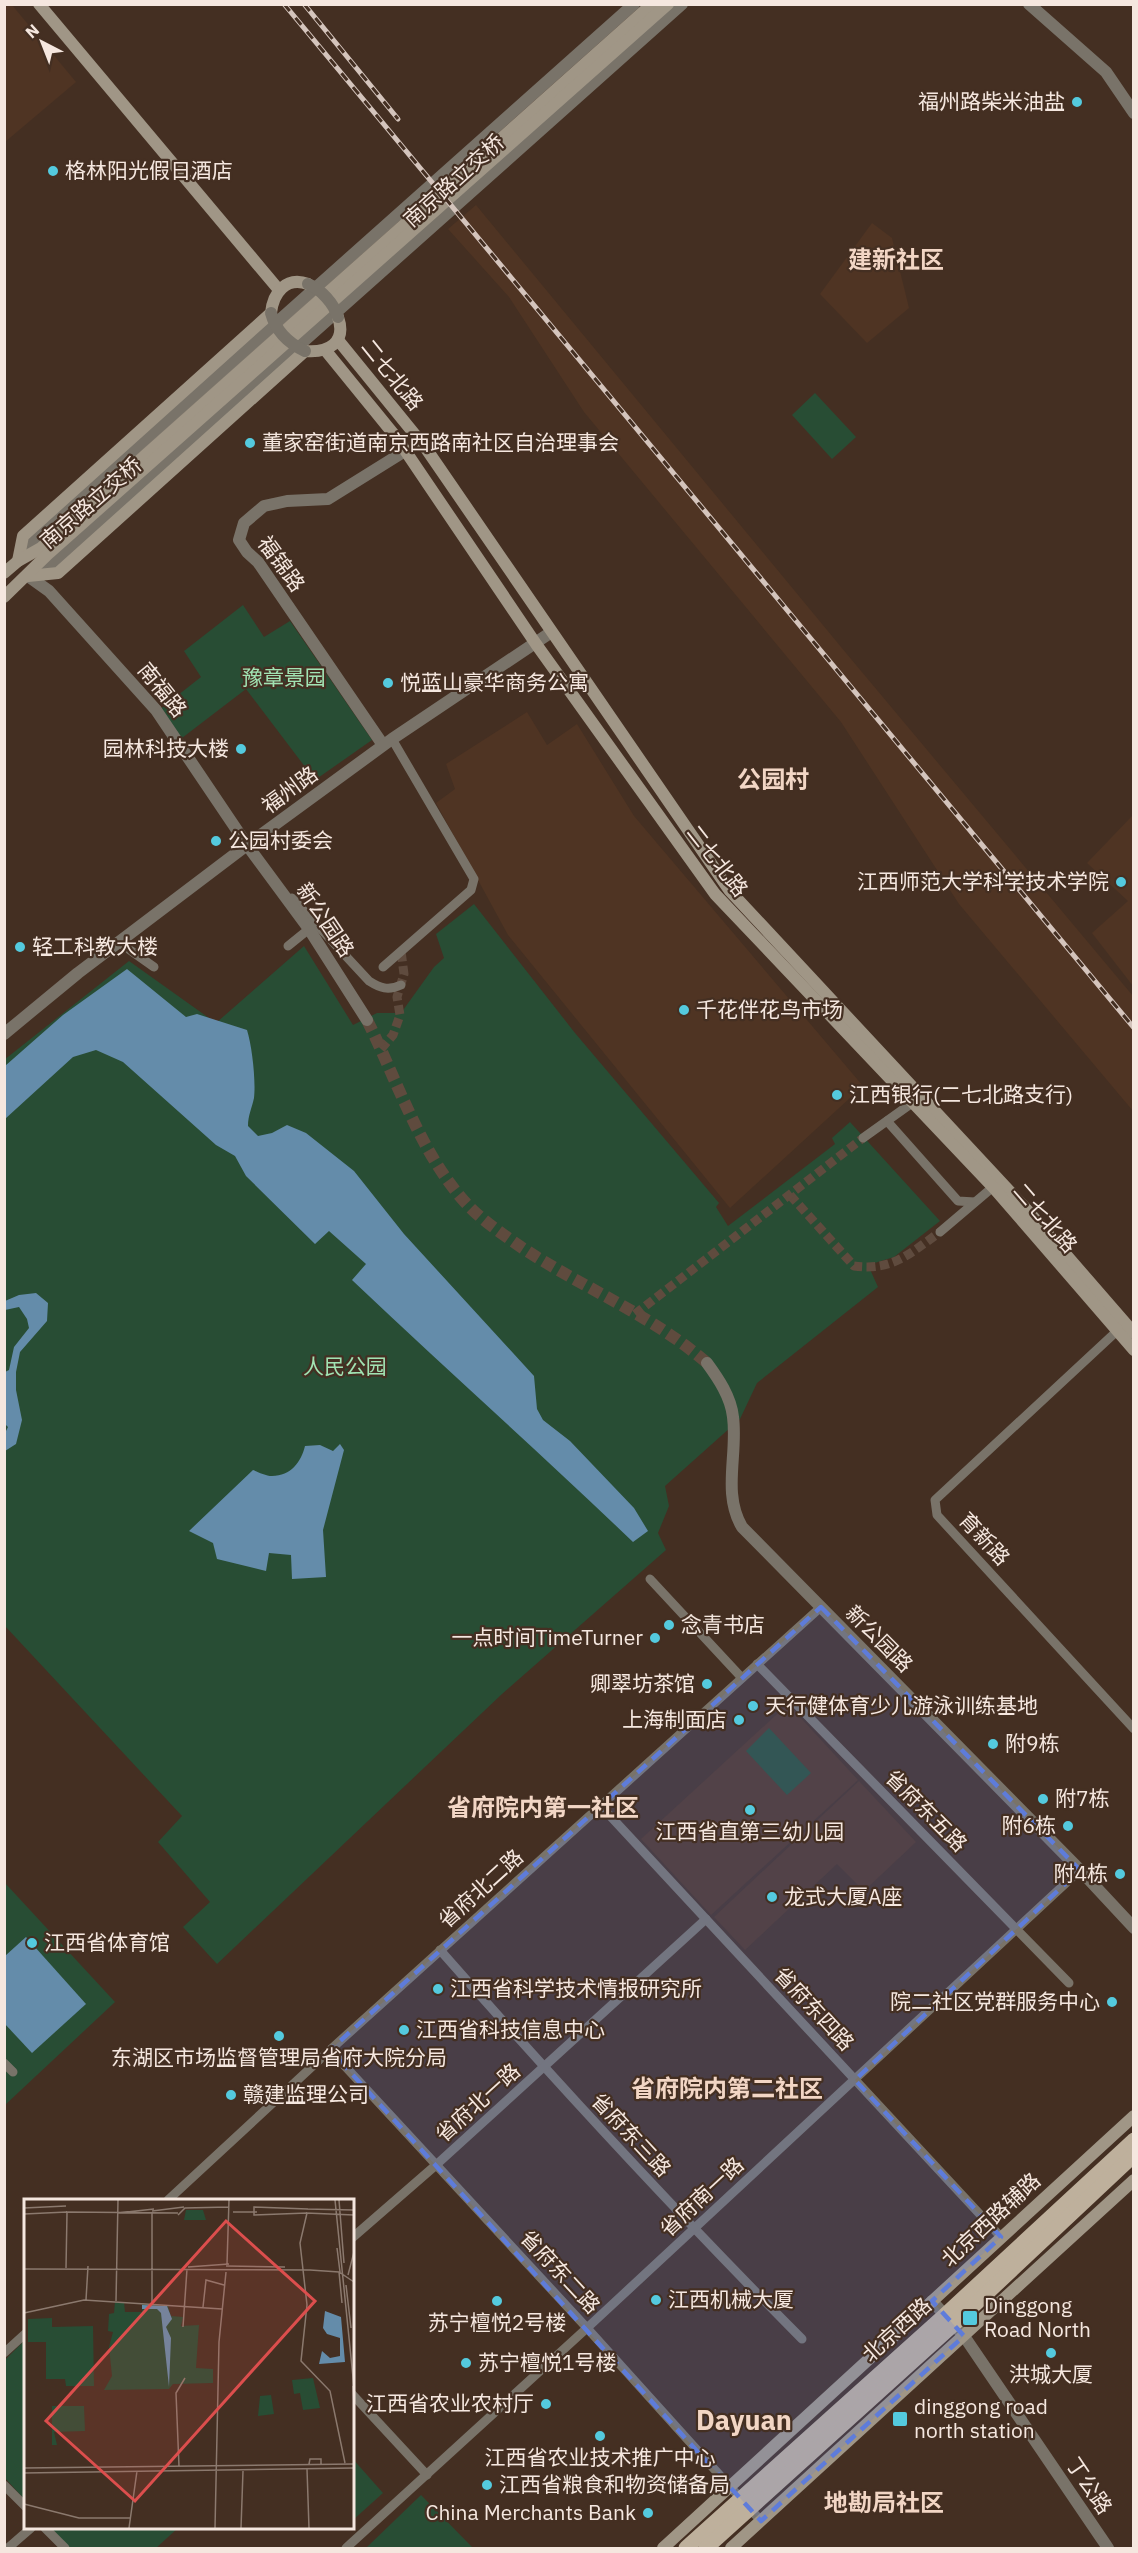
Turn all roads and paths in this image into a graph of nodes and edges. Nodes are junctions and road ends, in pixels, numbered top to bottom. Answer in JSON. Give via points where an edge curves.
{"nodes":[{"id":1,"x":39,"y":4,"type":"edge"},
{"id":2,"x":634,"y":4,"type":"edge"},
{"id":3,"x":652,"y":4,"type":"edge"},
{"id":4,"x":668,"y":4,"type":"edge"},
{"id":5,"x":682,"y":4,"type":"edge"},
{"id":6,"x":1029,"y":4,"type":"edge"},
{"id":7,"x":1134,"y":112,"type":"edge"},
{"id":8,"x":308,"y":284,"type":"joint"},
{"id":9,"x":279,"y":290,"type":"junction"},
{"id":10,"x":271,"y":313,"type":"junction"},
{"id":11,"x":338,"y":317,"type":"joint"},
{"id":12,"x":338,"y":340,"type":"junction"},
{"id":13,"x":305,"y":351,"type":"junction"},
{"id":14,"x":326,"y":351,"type":"junction"},
{"id":15,"x":405,"y":451,"type":"junction"},
{"id":16,"x":18,"y":561,"type":"junction"},
{"id":17,"x":4,"y":573,"type":"edge"},
{"id":18,"x":28,"y":576,"type":"junction"},
{"id":19,"x":4,"y":597,"type":"edge"},
{"id":20,"x":550,"y":633,"type":"junction"},
{"id":21,"x":536,"y":644,"type":"junction"},
{"id":22,"x":387,"y":742,"type":"junction"},
{"id":23,"x":247,"y":845,"type":"junction"},
{"id":24,"x":268,"y":872,"type":"junction"},
{"id":25,"x":309,"y":929,"type":"junction"},
{"id":26,"x":120,"y":943,"type":"junction"},
{"id":27,"x":288,"y":946,"type":"dead end"},
{"id":28,"x":154,"y":967,"type":"dead end"},
{"id":29,"x":383,"y":967,"type":"dead end"},
{"id":30,"x":401,"y":985,"type":"dead end"},
{"id":31,"x":367,"y":1020,"type":"tunnel mouth"},
{"id":32,"x":4,"y":1034,"type":"edge"},
{"id":33,"x":912,"y":1103,"type":"junction"},
{"id":34,"x":887,"y":1121,"type":"junction"},
{"id":35,"x":864,"y":1138,"type":"tunnel mouth"},
{"id":36,"x":993,"y":1187,"type":"junction"},
{"id":37,"x":975,"y":1202,"type":"junction"},
{"id":38,"x":940,"y":1232,"type":"tunnel mouth"},
{"id":39,"x":1117,"y":1331,"type":"junction"},
{"id":40,"x":1134,"y":1333,"type":"edge"},
{"id":41,"x":1134,"y":1350,"type":"edge"},
{"id":42,"x":707,"y":1363,"type":"tunnel mouth"},
{"id":43,"x":650,"y":1579,"type":"dead end"},
{"id":44,"x":821,"y":1607,"type":"junction"},
{"id":45,"x":757,"y":1664,"type":"junction"},
{"id":46,"x":742,"y":1678,"type":"junction"},
{"id":47,"x":1134,"y":1729,"type":"edge"},
{"id":48,"x":600,"y":1806,"type":"junction"},
{"id":49,"x":1080,"y":1870,"type":"junction"},
{"id":50,"x":706,"y":1919,"type":"junction"},
{"id":51,"x":1134,"y":1929,"type":"edge"},
{"id":52,"x":1018,"y":1930,"type":"junction"},
{"id":53,"x":440,"y":1950,"type":"junction"},
{"id":54,"x":1069,"y":1983,"type":"dead end"},
{"id":55,"x":330,"y":2050,"type":"junction"},
{"id":56,"x":4,"y":2063,"type":"edge"},
{"id":57,"x":543,"y":2067,"type":"junction"},
{"id":58,"x":12,"y":2072,"type":"dead end"},
{"id":59,"x":855,"y":2080,"type":"junction"},
{"id":60,"x":1134,"y":2116,"type":"edge"},
{"id":61,"x":1134,"y":2140,"type":"edge"},
{"id":62,"x":1134,"y":2155,"type":"edge"},
{"id":63,"x":436,"y":2166,"type":"junction"},
{"id":64,"x":1134,"y":2180,"type":"edge"},
{"id":65,"x":172,"y":2199,"type":"edge"},
{"id":66,"x":693,"y":2229,"type":"junction"},
{"id":67,"x":354,"y":2236,"type":"edge"},
{"id":68,"x":1002,"y":2237,"type":"junction"},
{"id":69,"x":932,"y":2301,"type":"junction"},
{"id":70,"x":954,"y":2325,"type":"junction"},
{"id":71,"x":587,"y":2328,"type":"junction"},
{"id":72,"x":24,"y":2335,"type":"edge"},
{"id":73,"x":802,"y":2339,"type":"dead end"},
{"id":74,"x":4,"y":2352,"type":"edge"},
{"id":75,"x":354,"y":2396,"type":"edge"},
{"id":76,"x":427,"y":2475,"type":"junction"},
{"id":77,"x":4,"y":2485,"type":"edge"},
{"id":78,"x":740,"y":2498,"type":"junction"},
{"id":79,"x":24,"y":2505,"type":"edge"},
{"id":80,"x":761,"y":2521,"type":"junction"},
{"id":81,"x":30,"y":2529,"type":"edge"},
{"id":82,"x":46,"y":2529,"type":"edge"},
{"id":83,"x":8,"y":2548,"type":"edge"},
{"id":84,"x":65,"y":2548,"type":"edge"},
{"id":85,"x":346,"y":2548,"type":"edge"},
{"id":86,"x":663,"y":2548,"type":"edge"},
{"id":87,"x":686,"y":2548,"type":"edge"},
{"id":88,"x":706,"y":2548,"type":"edge"},
{"id":89,"x":731,"y":2548,"type":"edge"},
{"id":90,"x":1108,"y":2548,"type":"edge"}],
"edges":[{"from":1,"to":9,"type":"main road"},
{"from":2,"to":16,"type":"street","name":"南京路立交桥","via":[[36,537]]},
{"from":3,"to":16,"type":"main road","name":"南京路立交桥","via":[[41,548]]},
{"from":4,"to":18,"type":"main road","name":"南京路立交桥","via":[[48,554]]},
{"from":5,"to":18,"type":"street","name":"南京路立交桥","via":[[55,563]]},
{"from":6,"to":7,"type":"street","via":[[1107,72]]},
{"from":8,"to":9,"type":"main road","via":[[292,283]]},
{"from":8,"to":11,"type":"street","bridge":true,"via":[[317,287]]},
{"from":9,"to":10,"type":"main road"},
{"from":10,"to":13,"type":"street","bridge":true,"via":[[274,325],[291,344]]},
{"from":10,"to":16,"type":"main road","via":[[22,536]]},
{"from":11,"to":12,"type":"main road"},
{"from":12,"to":14,"type":"main road"},
{"from":12,"to":20,"type":"main road","name":"二七北路","via":[[425,447]]},
{"from":13,"to":14,"type":"main road"},
{"from":13,"to":18,"type":"main road","via":[[58,573]]},
{"from":14,"to":15,"type":"main road","name":"二七北路"},
{"from":15,"to":21,"type":"main road","name":"二七北路"},
{"from":15,"to":22,"type":"street","name":"福锦路","via":[[328,499],[264,506],[244,523],[239,540]]},
{"from":16,"to":17,"type":"main road"},
{"from":18,"to":19,"type":"main road"},
{"from":18,"to":23,"type":"street","name":"南福路","via":[[49,591],[156,710]]},
{"from":20,"to":21,"type":"street","name":"福州路"},
{"from":20,"to":40,"type":"main road","name":"二七北路","via":[[730,891],[1029,1211]]},
{"from":21,"to":22,"type":"street","name":"福州路"},
{"from":21,"to":33,"type":"main road","name":"二七北路","via":[[715,894]]},
{"from":22,"to":23,"type":"street","name":"福州路"},
{"from":22,"to":29,"type":"street","name":"福锦路","via":[[474,879],[471,890]]},
{"from":23,"to":24,"type":"street","name":"新公园路"},
{"from":23,"to":26,"type":"street","name":"福州路"},
{"from":24,"to":25,"type":"street","name":"新公园路"},
{"from":24,"to":30,"type":"street","via":[[369,981],[393,989]]},
{"from":25,"to":27,"type":"street"},
{"from":25,"to":31,"type":"street","name":"新公园路"},
{"from":26,"to":28,"type":"street"},
{"from":26,"to":32,"type":"street","name":"福州路"},
{"from":33,"to":34,"type":"street"},
{"from":33,"to":36,"type":"main road","name":"二七北路"},
{"from":34,"to":35,"type":"street"},
{"from":34,"to":37,"type":"street","via":[[958,1201]]},
{"from":36,"to":37,"type":"street"},
{"from":36,"to":39,"type":"main road","name":"二七北路"},
{"from":37,"to":38,"type":"street"},
{"from":39,"to":41,"type":"main road","name":"二七北路"},
{"from":39,"to":47,"type":"street","name":"育新路","via":[[935,1500],[937,1515]]},
{"from":42,"to":44,"type":"street","name":"新公园路","via":[[721,1383],[734,1416],[735,1516]]},
{"from":43,"to":46,"type":"street"},
{"from":44,"to":45,"type":"street","name":"省府北二路"},
{"from":44,"to":49,"type":"street","name":"新公园路"},
{"from":45,"to":46,"type":"street","name":"省府北二路"},
{"from":45,"to":52,"type":"street","name":"省府东五路"},
{"from":46,"to":48,"type":"street","name":"省府北二路"},
{"from":48,"to":50,"type":"street","name":"省府东四路"},
{"from":48,"to":53,"type":"street","name":"省府北二路"},
{"from":49,"to":51,"type":"street","name":"新公园路"},
{"from":49,"to":52,"type":"street","name":"省府南一路"},
{"from":50,"to":57,"type":"street","name":"省府北一路"},
{"from":50,"to":59,"type":"street","name":"省府东四路"},
{"from":52,"to":54,"type":"street","name":"省府东五路"},
{"from":52,"to":59,"type":"street","name":"省府南一路"},
{"from":53,"to":55,"type":"street","name":"省府北二路"},
{"from":53,"to":57,"type":"street","name":"省府东三路"},
{"from":55,"to":63,"type":"street","name":"省府东二路"},
{"from":55,"to":65,"type":"street","name":"省府北二路"},
{"from":56,"to":58,"type":"street"},
{"from":57,"to":63,"type":"street","name":"省府北一路"},
{"from":57,"to":66,"type":"street","name":"省府东三路"},
{"from":59,"to":66,"type":"street","name":"省府南一路"},
{"from":59,"to":68,"type":"street","name":"省府东四路"},
{"from":60,"to":68,"type":"main road","name":"北京西路辅路"},
{"from":61,"to":70,"type":"main road","name":"北京西路"},
{"from":62,"to":70,"type":"main road","name":"北京西路"},
{"from":63,"to":67,"type":"street","name":"省府北一路"},
{"from":63,"to":71,"type":"street","name":"省府东二路"},
{"from":64,"to":70,"type":"main road"},
{"from":66,"to":71,"type":"street","name":"省府南一路"},
{"from":66,"to":73,"type":"street","name":"省府东三路"},
{"from":68,"to":69,"type":"main road","name":"北京西路辅路"},
{"from":69,"to":70,"type":"street","name":"丁公路"},
{"from":69,"to":78,"type":"main road","name":"北京西路辅路"},
{"from":70,"to":78,"type":"main road","name":"北京西路"},
{"from":70,"to":80,"type":"main road"},
{"from":70,"to":90,"type":"street","name":"丁公路"},
{"from":71,"to":76,"type":"street","name":"省府南一路"},
{"from":71,"to":78,"type":"street","name":"省府东二路"},
{"from":72,"to":74,"type":"street"},
{"from":75,"to":76,"type":"street"},
{"from":76,"to":85,"type":"street","name":"省府南一路"},
{"from":77,"to":79,"type":"street"},
{"from":78,"to":80,"type":"street","name":"省府东二路"},
{"from":78,"to":86,"type":"main road","name":"北京西路辅路"},
{"from":78,"to":87,"type":"main road","name":"北京西路"},
{"from":78,"to":88,"type":"main road","name":"北京西路"},
{"from":80,"to":89,"type":"main road"},
{"from":81,"to":83,"type":"street"},
{"from":82,"to":84,"type":"street"}]}
